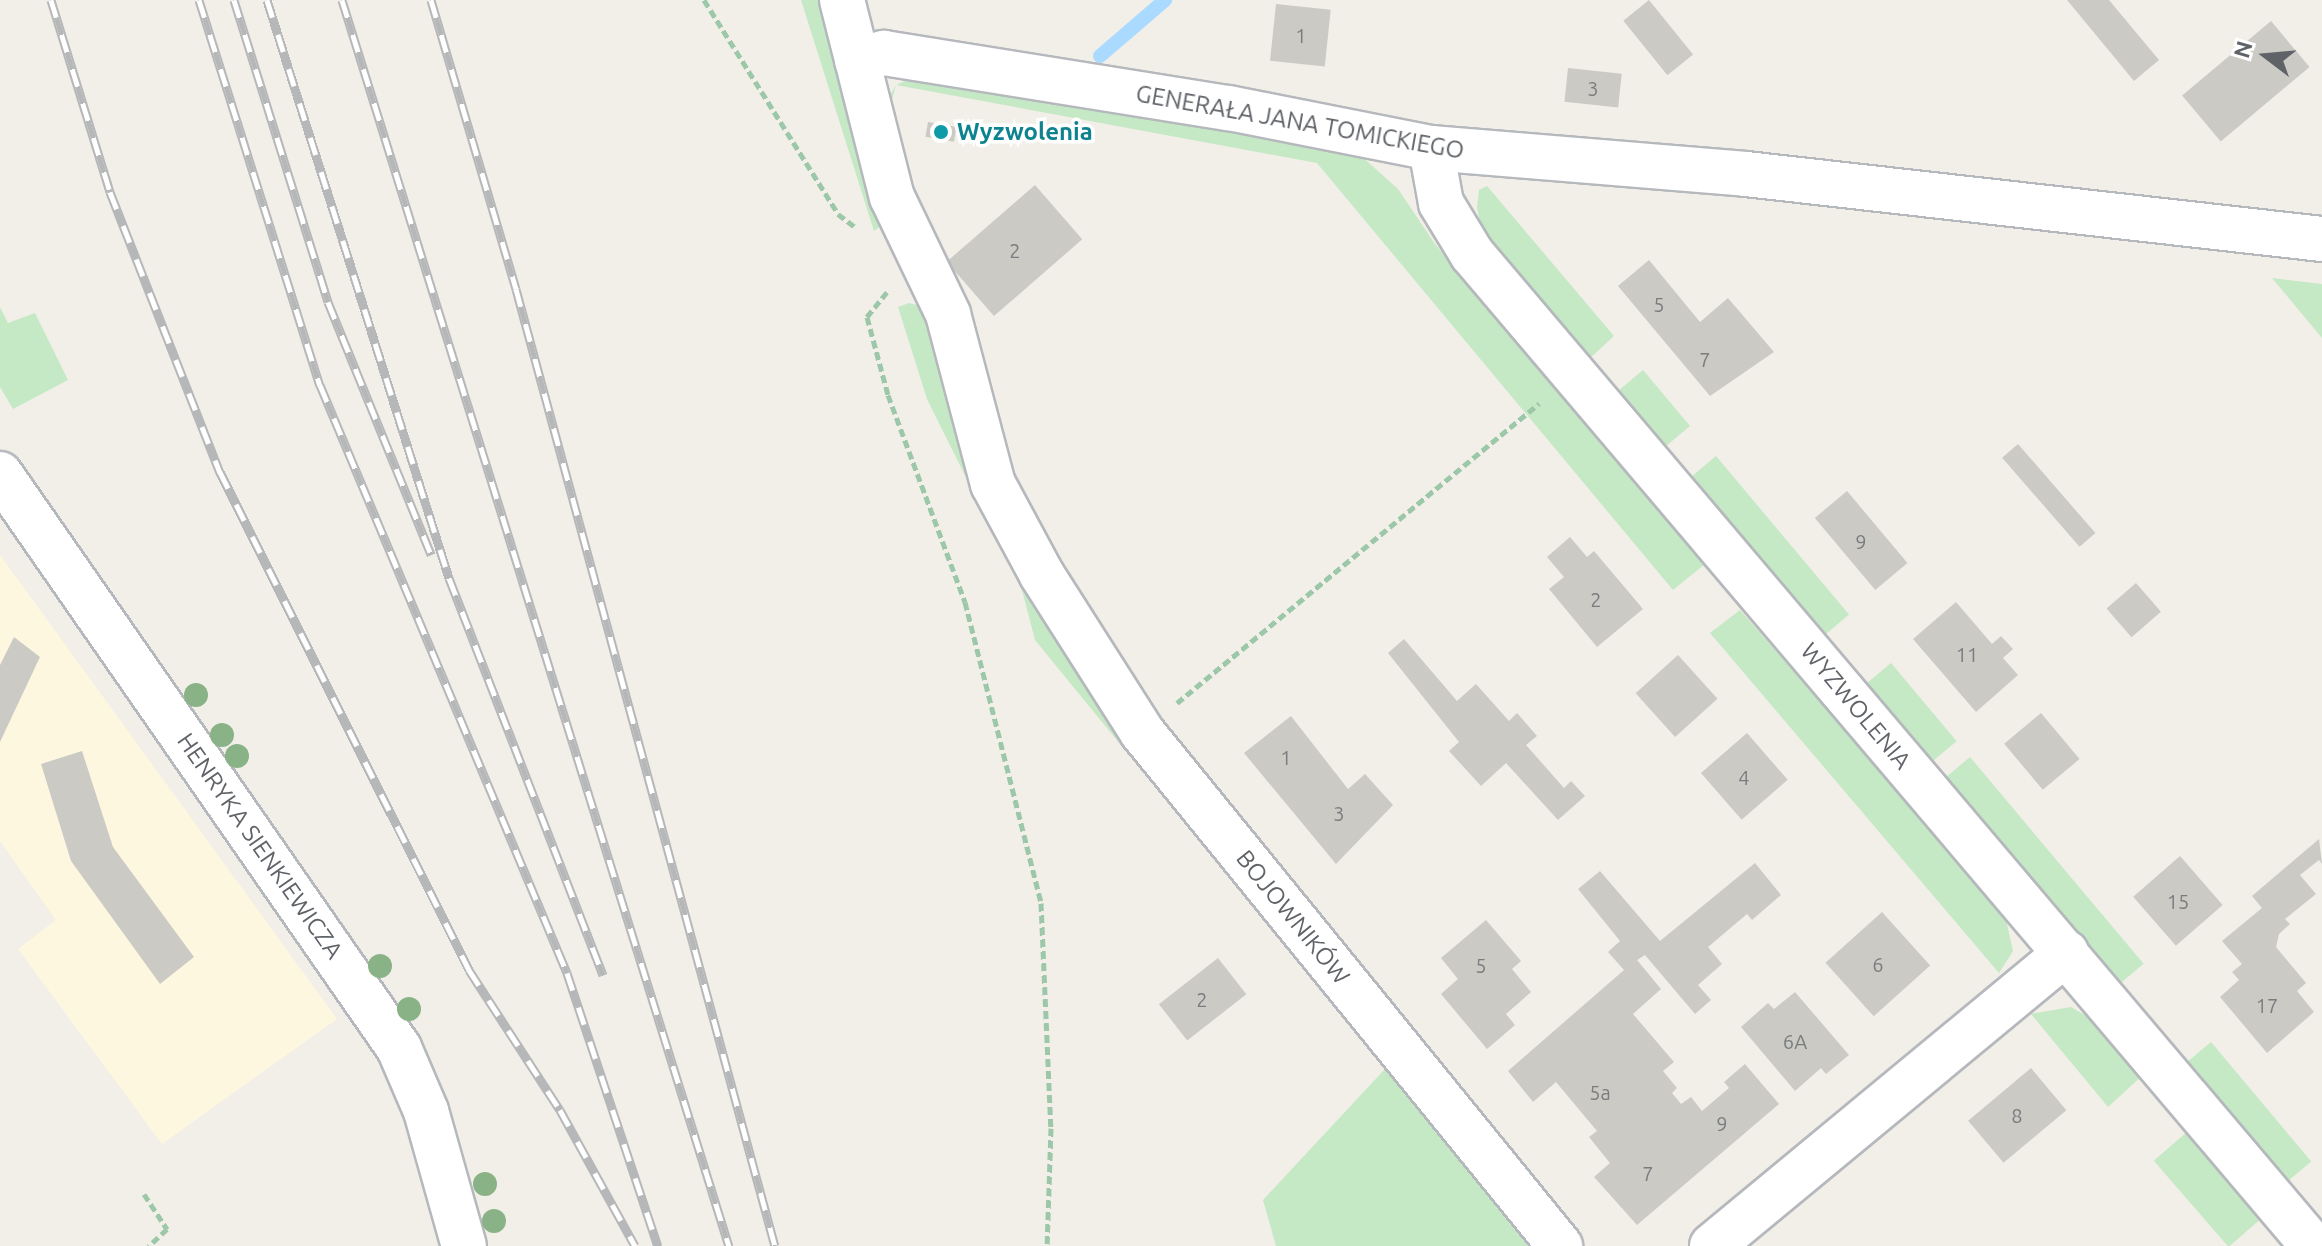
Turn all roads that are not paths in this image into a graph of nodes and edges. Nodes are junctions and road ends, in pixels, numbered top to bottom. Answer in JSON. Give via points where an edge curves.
{"nodes":[{"id":1,"x":842,"y":0,"type":"edge"},
{"id":2,"x":857,"y":60,"type":"junction"},
{"id":3,"x":1431,"y":148,"type":"junction"},
{"id":4,"x":2322,"y":239,"type":"edge"},
{"id":5,"x":0,"y":474,"type":"edge"},
{"id":6,"x":2066,"y":953,"type":"junction"},
{"id":7,"x":464,"y":1246,"type":"edge"},
{"id":8,"x":1560,"y":1246,"type":"edge"},
{"id":9,"x":1712,"y":1246,"type":"edge"},
{"id":10,"x":2313,"y":1246,"type":"edge"}],
"edges":[{"from":1,"to":2,"type":"street","name":"BOJOWNIKÓW"},
{"from":2,"to":3,"type":"street","name":"GENERAŁA JANA TOMICKIEGO","via":[[884,53],[1229,108]]},
{"from":2,"to":8,"type":"street","name":"BOJOWNIKÓW","via":[[892,197],[948,314],[993,484],[1042,575],[1142,732]]},
{"from":3,"to":4,"type":"street","name":"GENERAŁA JANA TOMICKIEGO","via":[[1746,174]]},
{"from":3,"to":6,"type":"street","name":"WYZWOLENIA","via":[[1441,203],[1472,254]]},
{"from":5,"to":7,"type":"street","name":"HENRYKA SIENKIEWICZA","via":[[399,1048],[426,1111]]},
{"from":6,"to":9,"type":"street"},
{"from":6,"to":10,"type":"street","name":"WYZWOLENIA"}]}
